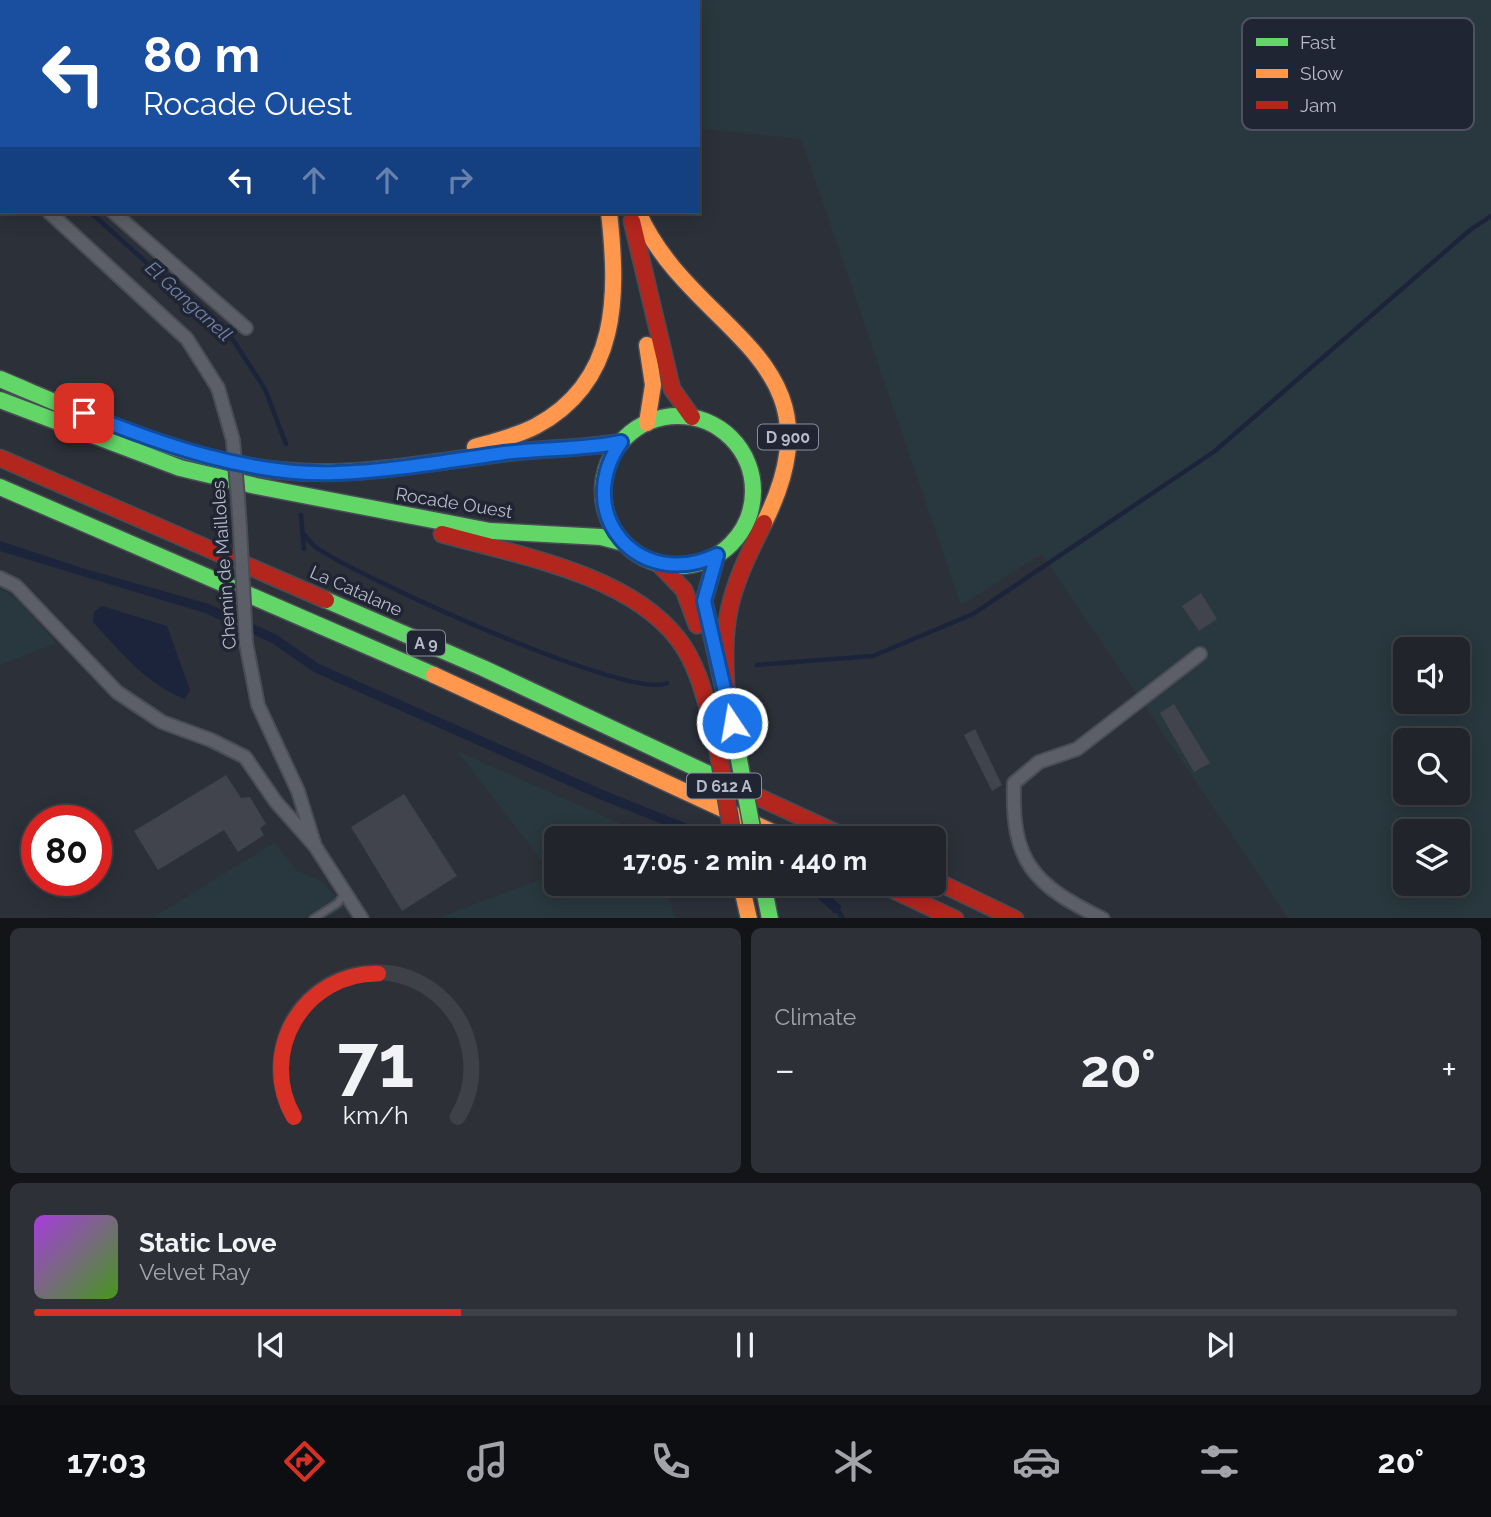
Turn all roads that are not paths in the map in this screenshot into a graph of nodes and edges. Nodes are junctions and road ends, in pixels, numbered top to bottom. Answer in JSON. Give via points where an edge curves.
{"nodes":[{"id":1,"x":50,"y":214,"type":"edge"},
{"id":2,"x":115,"y":214,"type":"edge"},
{"id":3,"x":610,"y":214,"type":"edge"},
{"id":4,"x":611,"y":214,"type":"edge"},
{"id":5,"x":630,"y":214,"type":"edge"},
{"id":6,"x":639,"y":214,"type":"edge"},
{"id":7,"x":246,"y":328,"type":"dead end"},
{"id":8,"x":0,"y":379,"type":"edge"},
{"id":9,"x":0,"y":400,"type":"edge"},
{"id":10,"x":692,"y":417,"type":"junction"},
{"id":11,"x":647,"y":423,"type":"junction"},
{"id":12,"x":621,"y":442,"type":"junction"},
{"id":13,"x":0,"y":458,"type":"edge"},
{"id":14,"x":420,"y":465,"type":"junction"},
{"id":15,"x":0,"y":487,"type":"edge"},
{"id":16,"x":332,"y":501,"type":"junction"},
{"id":17,"x":624,"y":543,"type":"junction"},
{"id":18,"x":717,"y":555,"type":"junction"},
{"id":19,"x":658,"y":563,"type":"junction"},
{"id":20,"x":0,"y":578,"type":"edge"},
{"id":21,"x":1200,"y":654,"type":"dead end"},
{"id":22,"x":727,"y":702,"type":"junction"},
{"id":23,"x":715,"y":734,"type":"junction"},
{"id":24,"x":731,"y":826,"type":"edge"},
{"id":25,"x":752,"y":826,"type":"edge"},
{"id":26,"x":759,"y":826,"type":"edge"},
{"id":27,"x":821,"y":826,"type":"edge"},
{"id":28,"x":315,"y":846,"type":"junction"},
{"id":29,"x":946,"y":886,"type":"edge"},
{"id":30,"x":344,"y":893,"type":"junction"},
{"id":31,"x":744,"y":896,"type":"edge"},
{"id":32,"x":903,"y":896,"type":"edge"},
{"id":33,"x":315,"y":918,"type":"edge"},
{"id":34,"x":361,"y":918,"type":"edge"},
{"id":35,"x":749,"y":918,"type":"edge"},
{"id":36,"x":952,"y":918,"type":"edge"},
{"id":37,"x":1013,"y":918,"type":"edge"},
{"id":38,"x":1101,"y":918,"type":"edge"}],
"edges":[{"from":1,"to":28,"type":"street","name":"Chemin de Mailloles","bridge":true,"via":[[187,339],[218,388],[233,440],[246,643],[258,705],[298,791]]},
{"from":2,"to":7,"type":"street"},
{"from":3,"to":14,"type":"highway","via":[[616,299],[609,339],[595,372],[545,421]]},
{"from":4,"to":11,"type":"highway","via":[[645,336],[653,385]]},
{"from":5,"to":10,"type":"highway","via":[[671,389]]},
{"from":6,"to":22,"type":"highway","number":"D 900","via":[[664,262],[753,345],[783,401],[788,456],[782,488],[737,576],[728,604],[724,652]]},
{"from":8,"to":14,"type":"highway","name":"Rocade Ouest","via":[[122,428],[259,467],[335,473]]},
{"from":9,"to":16,"type":"highway","name":"Rocade Ouest","via":[[180,468]]},
{"from":10,"to":11,"type":"highway","name":"Rocade Ouest"},
{"from":10,"to":18,"type":"highway","name":"Rocade Ouest","via":[[708,422],[734,441],[751,477],[748,518],[741,532]]},
{"from":11,"to":12,"type":"highway","name":"Rocade Ouest"},
{"from":12,"to":14,"type":"highway","name":"Rocade Ouest"},
{"from":12,"to":17,"type":"highway","name":"Rocade Ouest","via":[[607,467],[603,494],[609,520]]},
{"from":13,"to":27,"type":"highway","name":"La Catalane","number":"A 9","via":[[484,668]]},
{"from":15,"to":26,"type":"highway","number":"A 9","via":[[472,692]]},
{"from":16,"to":17,"type":"highway","name":"Rocade Ouest","via":[[490,531],[601,537]]},
{"from":16,"to":23,"type":"highway","via":[[574,575],[632,598],[677,637],[691,661]]},
{"from":17,"to":19,"type":"highway","name":"Rocade Ouest"},
{"from":18,"to":19,"type":"highway","name":"Rocade Ouest","via":[[688,565]]},
{"from":18,"to":22,"type":"highway","via":[[704,601]]},
{"from":19,"to":23,"type":"highway","via":[[679,579],[696,615]]},
{"from":20,"to":28,"type":"street","via":[[16,586],[117,692],[162,722],[245,757]]},
{"from":21,"to":38,"type":"street","via":[[1077,748],[1039,762],[1014,783],[1013,817],[1020,849],[1036,877],[1063,900]]},
{"from":22,"to":25,"type":"highway","number":"D 612 A","bridge":true},
{"from":23,"to":24,"type":"highway","number":"D 612 A","bridge":true},
{"from":28,"to":30,"type":"street","name":"Chemin de Mailloles"},
{"from":29,"to":37,"type":"highway"},
{"from":30,"to":33,"type":"lane","via":[[338,903]]},
{"from":30,"to":34,"type":"street","name":"Chemin de Mailloles"},
{"from":31,"to":35,"type":"highway"},
{"from":32,"to":36,"type":"highway"}]}
